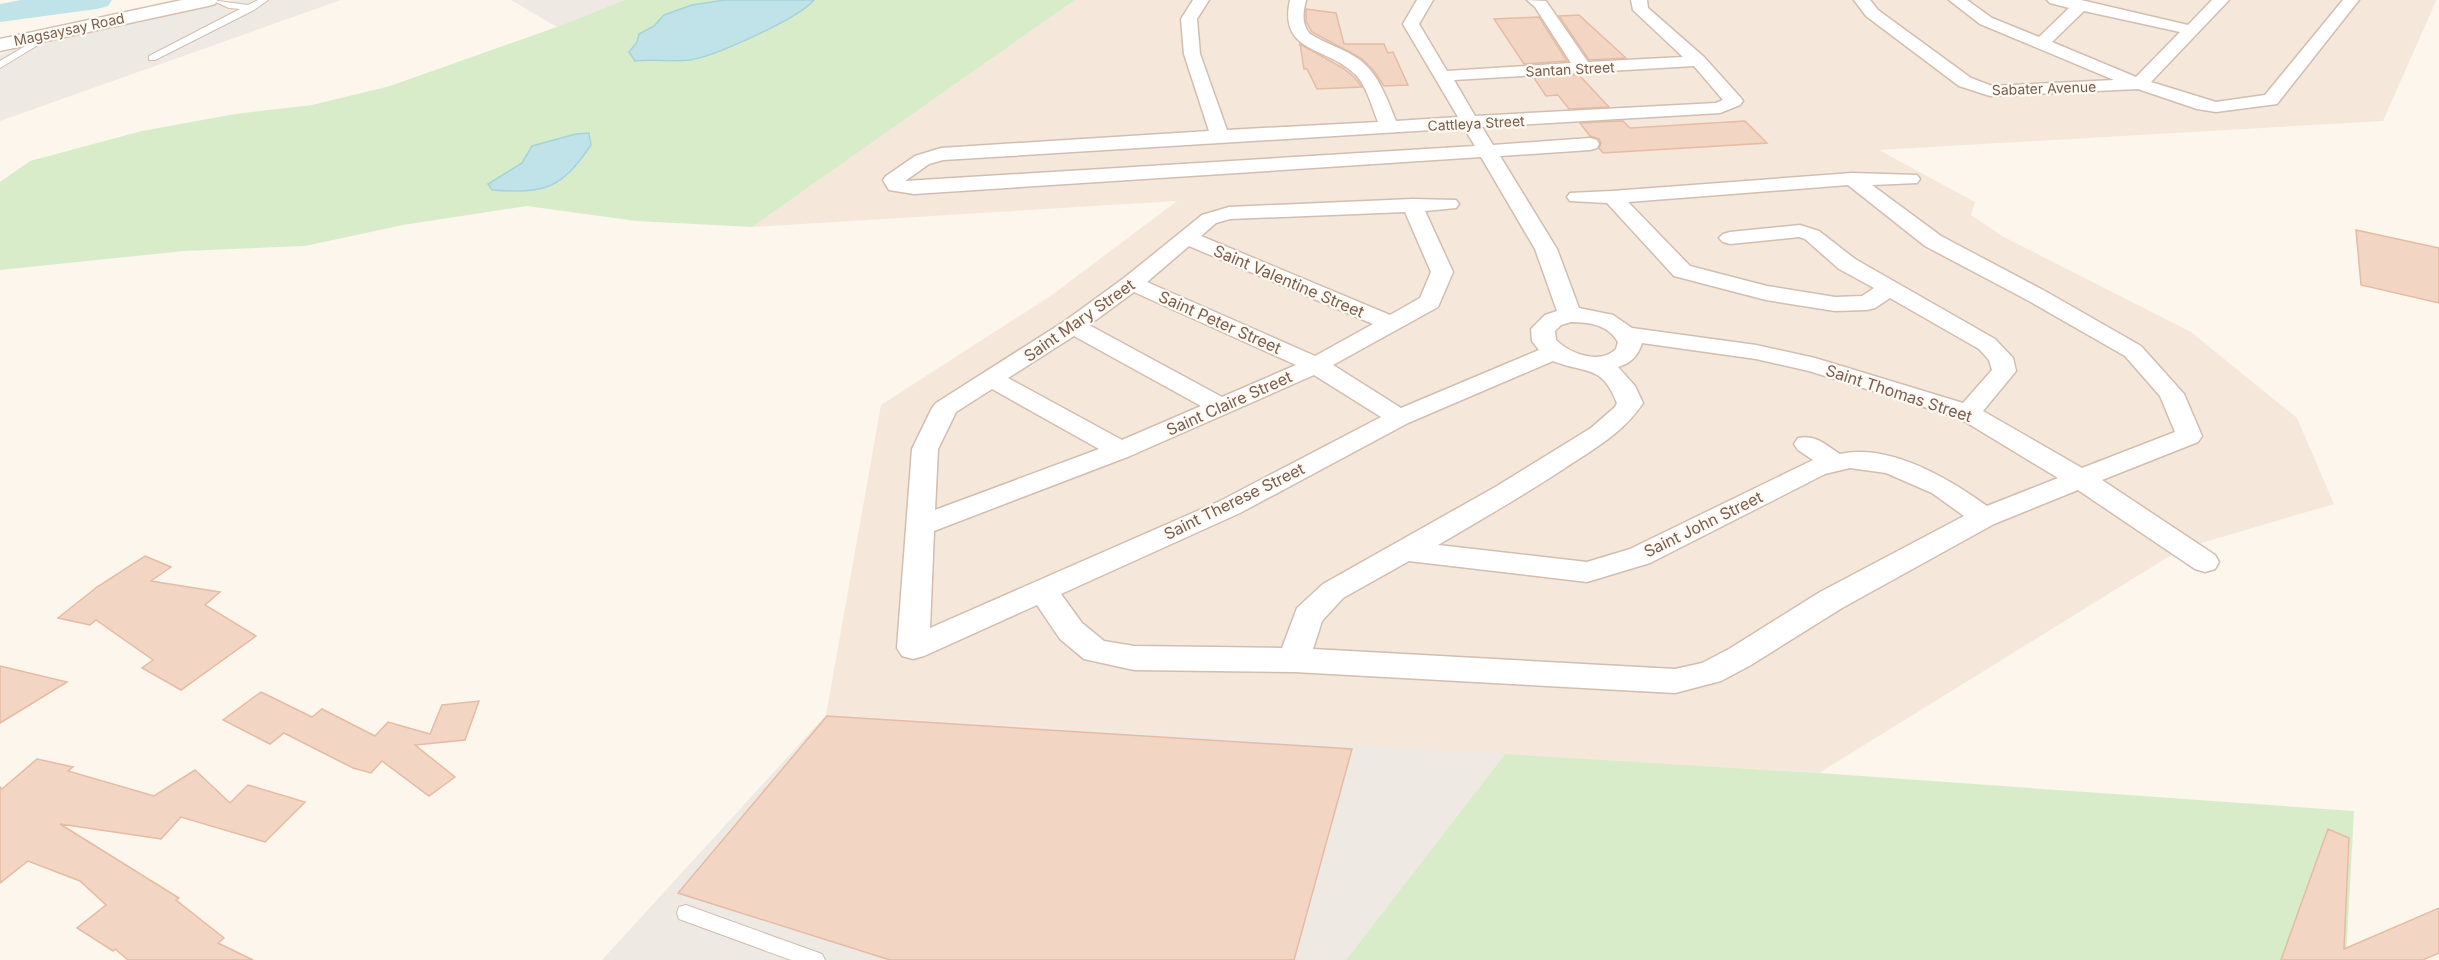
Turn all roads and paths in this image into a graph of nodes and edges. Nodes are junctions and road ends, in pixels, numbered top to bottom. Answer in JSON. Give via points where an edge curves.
{"nodes":[{"id":1,"x":208,"y":0,"type":"edge"},
{"id":2,"x":215,"y":0,"type":"edge"},
{"id":3,"x":264,"y":0,"type":"edge"},
{"id":4,"x":1201,"y":0,"type":"edge"},
{"id":5,"x":1298,"y":0,"type":"edge"},
{"id":6,"x":1425,"y":0,"type":"edge"},
{"id":7,"x":1535,"y":0,"type":"edge"},
{"id":8,"x":1639,"y":0,"type":"edge"},
{"id":9,"x":1862,"y":0,"type":"edge"},
{"id":10,"x":1957,"y":0,"type":"edge"},
{"id":11,"x":2055,"y":0,"type":"edge"},
{"id":12,"x":2221,"y":0,"type":"edge"},
{"id":13,"x":2351,"y":0,"type":"edge"},
{"id":14,"x":2082,"y":5,"type":"junction"},
{"id":15,"x":251,"y":8,"type":"junction"},
{"id":16,"x":2191,"y":30,"type":"junction"},
{"id":17,"x":54,"y":33,"type":"junction"},
{"id":18,"x":2041,"y":44,"type":"junction"},
{"id":19,"x":0,"y":45,"type":"edge"},
{"id":20,"x":152,"y":58,"type":"dead end"},
{"id":21,"x":1698,"y":61,"type":"junction"},
{"id":22,"x":0,"y":65,"type":"edge"},
{"id":23,"x":1583,"y":68,"type":"junction"},
{"id":24,"x":1442,"y":76,"type":"junction"},
{"id":25,"x":2139,"y":84,"type":"junction"},
{"id":26,"x":1472,"y":123,"type":"junction"},
{"id":27,"x":1390,"y":128,"type":"junction"},
{"id":28,"x":1220,"y":136,"type":"junction"},
{"id":29,"x":1590,"y":144,"type":"dead end"},
{"id":30,"x":1488,"y":151,"type":"junction"},
{"id":31,"x":1852,"y":179,"type":"junction"},
{"id":32,"x":1910,"y":179,"type":"dead end"},
{"id":33,"x":1577,"y":197,"type":"dead end"},
{"id":34,"x":1612,"y":197,"type":"junction"},
{"id":35,"x":1449,"y":204,"type":"dead end"},
{"id":36,"x":1412,"y":205,"type":"junction"},
{"id":37,"x":1187,"y":238,"type":"junction"},
{"id":38,"x":1730,"y":238,"type":"dead end"},
{"id":39,"x":1132,"y":283,"type":"junction"},
{"id":40,"x":1889,"y":288,"type":"junction"},
{"id":41,"x":1570,"y":315,"type":"junction"},
{"id":42,"x":1392,"y":324,"type":"junction"},
{"id":43,"x":1073,"y":326,"type":"junction"},
{"id":44,"x":1627,"y":334,"type":"junction"},
{"id":45,"x":1554,"y":352,"type":"junction"},
{"id":46,"x":1600,"y":363,"type":"junction"},
{"id":47,"x":1316,"y":365,"type":"junction"},
{"id":48,"x":992,"y":379,"type":"junction"},
{"id":49,"x":1220,"y":406,"type":"junction"},
{"id":50,"x":1968,"y":413,"type":"junction"},
{"id":51,"x":1399,"y":418,"type":"junction"},
{"id":52,"x":1807,"y":444,"type":"dead end"},
{"id":53,"x":1121,"y":450,"type":"junction"},
{"id":54,"x":1836,"y":463,"type":"junction"},
{"id":55,"x":2082,"y":480,"type":"junction"},
{"id":56,"x":1984,"y":517,"type":"junction"},
{"id":57,"x":922,"y":525,"type":"junction"},
{"id":58,"x":1405,"y":550,"type":"junction"},
{"id":59,"x":2205,"y":562,"type":"dead end"},
{"id":60,"x":1042,"y":590,"type":"junction"},
{"id":61,"x":913,"y":648,"type":"joint"},
{"id":62,"x":1294,"y":660,"type":"junction"},
{"id":63,"x":686,"y":913,"type":"dead end"},
{"id":64,"x":815,"y":960,"type":"edge"}],
"edges":[{"from":1,"to":17,"type":"main road","name":"Magsaysay Road"},
{"from":2,"to":15,"type":"lane"},
{"from":3,"to":15,"type":"lane"},
{"from":4,"to":28,"type":"street","via":[[1189,19],[1192,54]]},
{"from":5,"to":27,"type":"street","via":[[1292,15],[1295,28],[1307,41],[1341,55],[1365,74]]},
{"from":6,"to":24,"type":"street","via":[[1412,24]]},
{"from":7,"to":23,"type":"street"},
{"from":8,"to":21,"type":"street","name":"Cattleya Street","via":[[1641,10]]},
{"from":9,"to":25,"type":"street","name":"Sabater Avenue","via":[[1872,13],[1976,87],[1990,91]]},
{"from":10,"to":18,"type":"street","via":[[1986,21]]},
{"from":11,"to":14,"type":"street"},
{"from":12,"to":16,"type":"street"},
{"from":13,"to":25,"type":"street","via":[[2271,100],[2216,107]]},
{"from":14,"to":16,"type":"street"},
{"from":14,"to":18,"type":"street"},
{"from":15,"to":20,"type":"lane"},
{"from":16,"to":25,"type":"street"},
{"from":17,"to":19,"type":"main road","name":"Magsaysay Road"},
{"from":17,"to":22,"type":"lane"},
{"from":18,"to":25,"type":"street"},
{"from":21,"to":23,"type":"street","name":"Santan Street"},
{"from":21,"to":26,"type":"street","name":"Cattleya Street","via":[[1734,101],[1729,105]]},
{"from":23,"to":24,"type":"street","name":"Santan Street"},
{"from":24,"to":26,"type":"street"},
{"from":26,"to":27,"type":"street","name":"Cattleya Street"},
{"from":26,"to":30,"type":"street"},
{"from":27,"to":28,"type":"street","name":"Cattleya Street"},
{"from":28,"to":30,"type":"street","name":"Cattleya Street","via":[[941,154],[922,160],[893,180],[896,186],[914,188]]},
{"from":29,"to":30,"type":"street"},
{"from":30,"to":41,"type":"street","via":[[1546,249]]},
{"from":31,"to":32,"type":"street"},
{"from":31,"to":34,"type":"street"},
{"from":31,"to":55,"type":"street","via":[[1933,241],[2133,351],[2172,394],[2189,436]]},
{"from":33,"to":34,"type":"street"},
{"from":34,"to":40,"type":"street","via":[[1682,271],[1766,293],[1835,304],[1867,303]]},
{"from":35,"to":36,"type":"street","name":"Saint Mary Street"},
{"from":36,"to":37,"type":"street","name":"Saint Mary Street","via":[[1229,213],[1209,219]]},
{"from":36,"to":42,"type":"street","name":"Saint Claire Street","via":[[1442,272],[1430,302]]},
{"from":37,"to":39,"type":"street","name":"Saint Mary Street"},
{"from":37,"to":42,"type":"street","name":"Saint Valentine Street"},
{"from":38,"to":40,"type":"street","via":[[1800,231],[1812,235],[1847,264]]},
{"from":39,"to":43,"type":"street","name":"Saint Mary Street"},
{"from":39,"to":47,"type":"street","name":"Saint Peter Street"},
{"from":40,"to":50,"type":"street","via":[[1987,344],[2001,358],[2004,371]]},
{"from":41,"to":44,"type":"street","via":[[1609,321]]},
{"from":41,"to":45,"type":"street","via":[[1553,320],[1543,329],[1544,340]]},
{"from":42,"to":47,"type":"street","name":"Saint Claire Street"},
{"from":43,"to":48,"type":"street","name":"Saint Mary Street"},
{"from":43,"to":49,"type":"street"},
{"from":44,"to":46,"type":"street","via":[[1629,350],[1624,356]]},
{"from":44,"to":50,"type":"street","name":"Saint Thomas Street","via":[[1786,358]]},
{"from":45,"to":46,"type":"street","via":[[1575,361]]},
{"from":45,"to":51,"type":"street","name":"Saint Therese Street"},
{"from":46,"to":58,"type":"street","via":[[1623,386],[1630,402],[1623,415],[1516,488]]},
{"from":47,"to":49,"type":"street","name":"Saint Claire Street"},
{"from":47,"to":51,"type":"street","name":"Saint Peter Street"},
{"from":48,"to":53,"type":"street"},
{"from":48,"to":57,"type":"street","name":"Saint Mary Street","via":[[945,408],[925,449]]},
{"from":49,"to":53,"type":"street","name":"Saint Claire Street"},
{"from":50,"to":55,"type":"street","name":"Saint Thomas Street"},
{"from":51,"to":60,"type":"street","name":"Saint Therese Street","via":[[1230,507]]},
{"from":52,"to":54,"type":"street"},
{"from":53,"to":57,"type":"street","name":"Saint Claire Street"},
{"from":54,"to":56,"type":"street","name":"Saint John Street","via":[[1850,460],[1891,465],[1942,487]]},
{"from":54,"to":58,"type":"street","name":"Saint John Street","via":[[1817,467],[1640,556],[1587,572]]},
{"from":55,"to":56,"type":"street"},
{"from":55,"to":59,"type":"street","name":"Saint Thomas Street"},
{"from":56,"to":62,"type":"street","via":[[1831,600],[1740,657],[1710,672],[1675,681]]},
{"from":57,"to":61,"type":"street","name":"Saint Mary Street"},
{"from":58,"to":62,"type":"street","via":[[1333,591],[1308,616]]},
{"from":60,"to":61,"type":"street","name":"Saint Therese Street"},
{"from":60,"to":62,"type":"street","via":[[1071,631],[1095,651],[1134,658]]},
{"from":63,"to":64,"type":"lane"}]}
